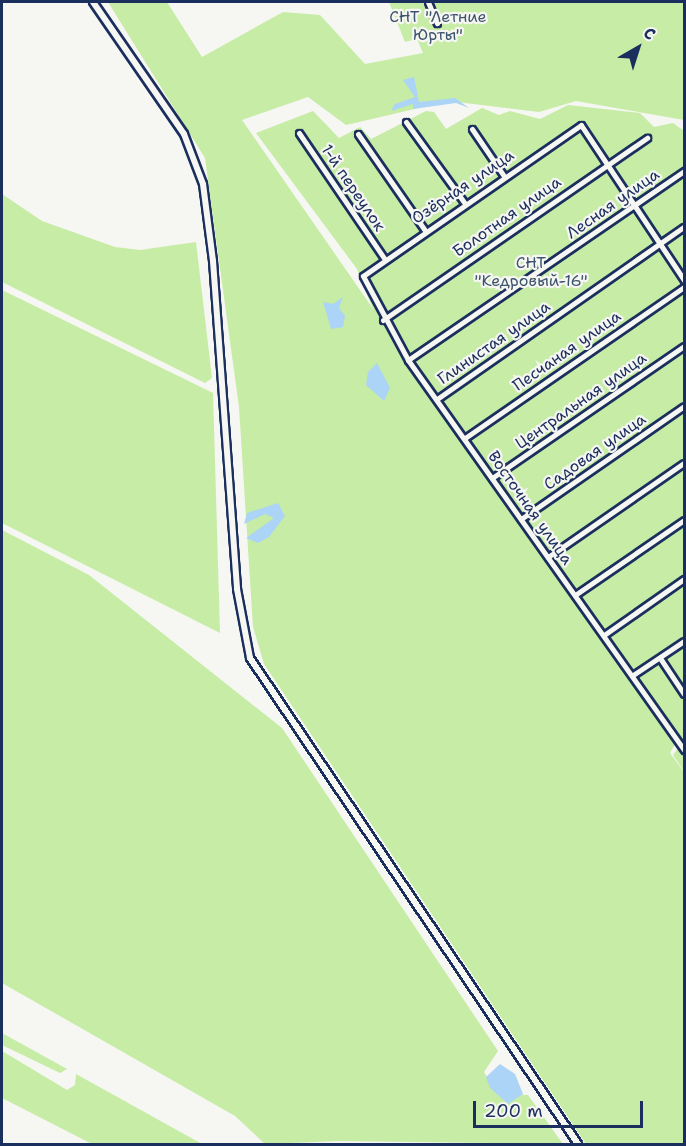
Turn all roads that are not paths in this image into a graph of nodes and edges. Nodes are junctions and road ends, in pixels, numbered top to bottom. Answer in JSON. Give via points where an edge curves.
{"nodes":[{"id":1,"x":93,"y":2,"type":"edge"},
{"id":2,"x":428,"y":2,"type":"edge"},
{"id":3,"x":437,"y":23,"type":"dead end"},
{"id":4,"x":406,"y":122,"type":"dead end"},
{"id":5,"x":472,"y":129,"type":"dead end"},
{"id":6,"x":299,"y":134,"type":"dead end"},
{"id":7,"x":358,"y":134,"type":"dead end"},
{"id":8,"x":647,"y":138,"type":"dead end"},
{"id":9,"x":606,"y":165,"type":"junction"},
{"id":10,"x":684,"y":171,"type":"edge"},
{"id":11,"x":504,"y":176,"type":"junction"},
{"id":12,"x":464,"y":202,"type":"junction"},
{"id":13,"x":634,"y":206,"type":"junction"},
{"id":14,"x":684,"y":227,"type":"edge"},
{"id":15,"x":424,"y":230,"type":"junction"},
{"id":16,"x":660,"y":244,"type":"junction"},
{"id":17,"x":384,"y":258,"type":"junction"},
{"id":18,"x":363,"y":276,"type":"joint"},
{"id":19,"x":684,"y":280,"type":"edge"},
{"id":20,"x":684,"y":287,"type":"edge"},
{"id":21,"x":383,"y":320,"type":"junction"},
{"id":22,"x":684,"y":346,"type":"edge"},
{"id":23,"x":408,"y":360,"type":"junction"},
{"id":24,"x":437,"y":399,"type":"junction"},
{"id":25,"x":684,"y":406,"type":"edge"},
{"id":26,"x":465,"y":438,"type":"junction"},
{"id":27,"x":684,"y":463,"type":"edge"},
{"id":28,"x":492,"y":478,"type":"junction"},
{"id":29,"x":521,"y":519,"type":"junction"},
{"id":30,"x":684,"y":520,"type":"edge"},
{"id":31,"x":548,"y":557,"type":"junction"},
{"id":32,"x":684,"y":579,"type":"edge"},
{"id":33,"x":575,"y":595,"type":"junction"},
{"id":34,"x":604,"y":635,"type":"junction"},
{"id":35,"x":684,"y":641,"type":"edge"},
{"id":36,"x":660,"y":658,"type":"junction"},
{"id":37,"x":633,"y":675,"type":"junction"},
{"id":38,"x":684,"y":694,"type":"edge"},
{"id":39,"x":684,"y":750,"type":"edge"},
{"id":40,"x":578,"y":1144,"type":"edge"}],
"edges":[{"from":1,"to":40,"type":"street","via":[[184,134],[203,184],[213,261],[237,589],[250,658]]},
{"from":2,"to":3,"type":"street"},
{"from":4,"to":12,"type":"street"},
{"from":5,"to":11,"type":"street"},
{"from":6,"to":17,"type":"street","name":"1-й переулок"},
{"from":7,"to":15,"type":"street"},
{"from":8,"to":9,"type":"street","name":"Болотная улица"},
{"from":9,"to":11,"type":"street","name":"Озёрная улица","via":[[581,125]]},
{"from":9,"to":13,"type":"street"},
{"from":9,"to":21,"type":"street","name":"Болотная улица"},
{"from":10,"to":13,"type":"street","name":"Лесная улица"},
{"from":11,"to":12,"type":"street","name":"Озёрная улица"},
{"from":12,"to":15,"type":"street","name":"Озёрная улица"},
{"from":13,"to":16,"type":"street"},
{"from":13,"to":23,"type":"street","name":"Лесная улица"},
{"from":14,"to":16,"type":"street","name":"Глинистая улица"},
{"from":15,"to":17,"type":"street","name":"Озёрная улица"},
{"from":16,"to":19,"type":"street"},
{"from":16,"to":24,"type":"street","name":"Глинистая улица"},
{"from":17,"to":18,"type":"street","name":"Озёрная улица"},
{"from":18,"to":21,"type":"street","name":"Восточная улица"},
{"from":20,"to":26,"type":"street","name":"Песчаная улица"},
{"from":21,"to":23,"type":"street","name":"Восточная улица"},
{"from":22,"to":28,"type":"street","name":"Центральная улица"},
{"from":23,"to":24,"type":"street","name":"Восточная улица"},
{"from":24,"to":26,"type":"street","name":"Восточная улица"},
{"from":25,"to":29,"type":"street","name":"Садовая улица"},
{"from":26,"to":28,"type":"street","name":"Восточная улица"},
{"from":27,"to":31,"type":"street"},
{"from":28,"to":29,"type":"street","name":"Восточная улица"},
{"from":29,"to":31,"type":"street","name":"Восточная улица"},
{"from":30,"to":33,"type":"street"},
{"from":31,"to":33,"type":"street","name":"Восточная улица"},
{"from":32,"to":34,"type":"street"},
{"from":33,"to":34,"type":"street","name":"Восточная улица"},
{"from":34,"to":37,"type":"street","name":"Восточная улица"},
{"from":35,"to":36,"type":"street"},
{"from":36,"to":37,"type":"street"},
{"from":36,"to":38,"type":"street"},
{"from":37,"to":39,"type":"street","name":"Восточная улица"}]}
